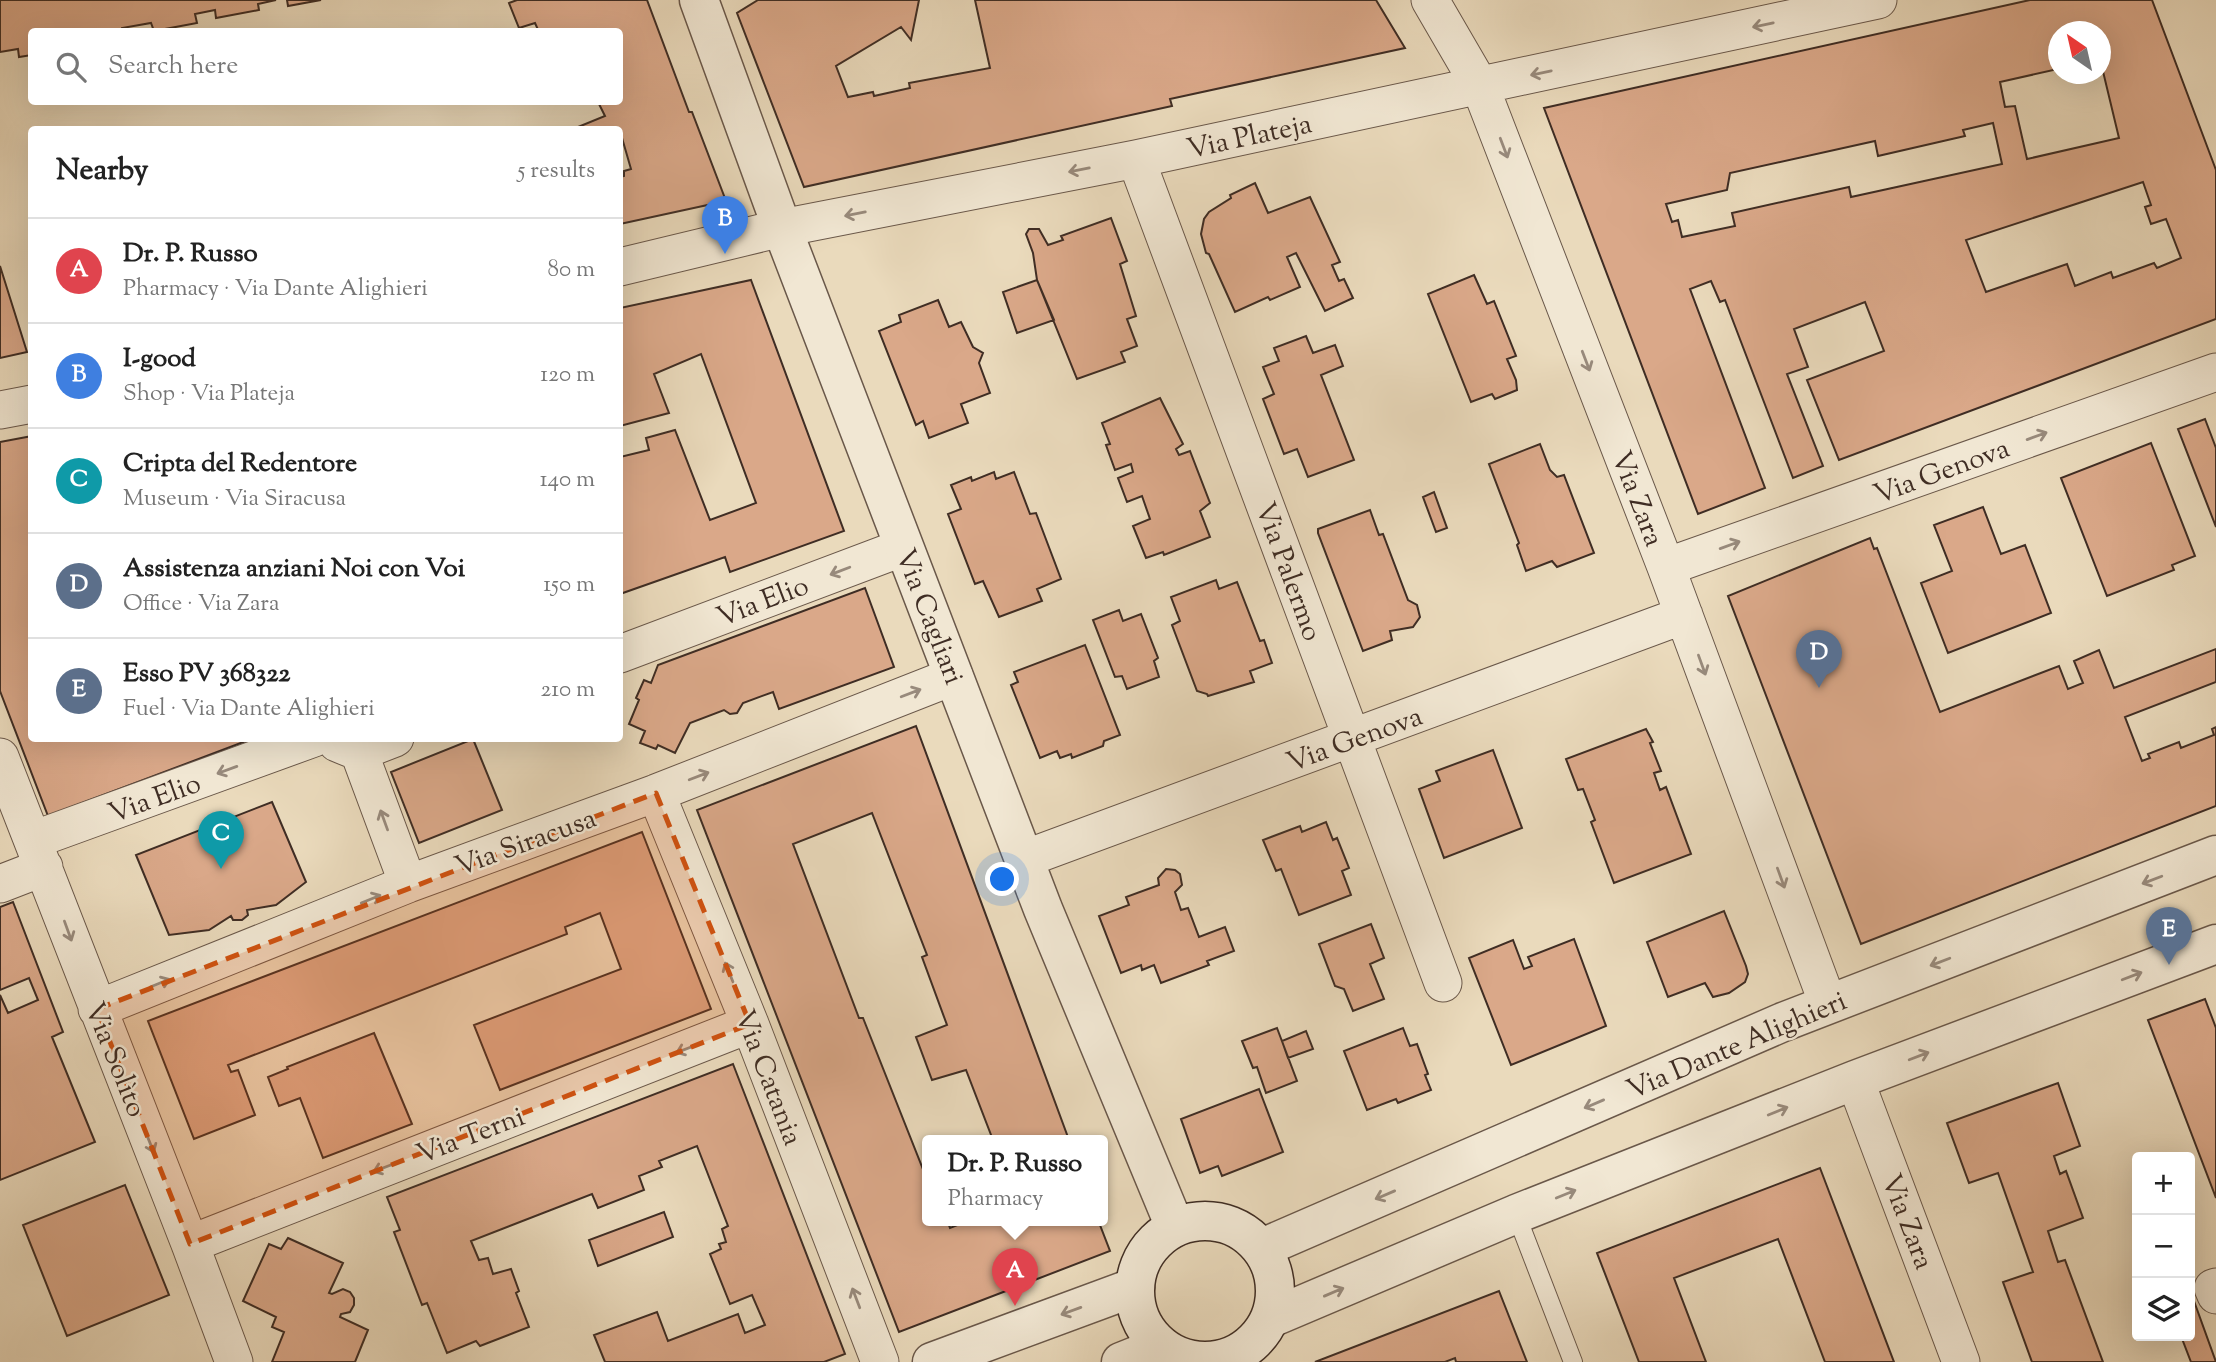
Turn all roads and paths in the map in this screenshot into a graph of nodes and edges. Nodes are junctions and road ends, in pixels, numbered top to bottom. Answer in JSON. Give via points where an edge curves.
{"nodes":[{"id":1,"x":699,"y":0,"type":"edge"},
{"id":2,"x":1430,"y":0,"type":"edge"},
{"id":3,"x":1878,"y":0,"type":"edge"},
{"id":4,"x":1480,"y":86,"type":"junction"},
{"id":5,"x":1136,"y":159,"type":"junction"},
{"id":6,"x":782,"y":228,"type":"junction"},
{"id":7,"x":623,"y":266,"type":"edge"},
{"id":8,"x":2216,"y":372,"type":"edge"},
{"id":9,"x":28,"y":405,"type":"edge"},
{"id":10,"x":0,"y":410,"type":"edge"},
{"id":11,"x":904,"y":547,"type":"junction"},
{"id":12,"x":1666,"y":567,"type":"junction"},
{"id":13,"x":1684,"y":615,"type":"junction"},
{"id":14,"x":623,"y":653,"type":"edge"},
{"id":15,"x":954,"y":677,"type":"junction"},
{"id":16,"x":1352,"y":739,"type":"junction"},
{"id":17,"x":304,"y":742,"type":"edge"},
{"id":18,"x":335,"y":742,"type":"edge"},
{"id":19,"x":385,"y":742,"type":"edge"},
{"id":20,"x":359,"y":752,"type":"junction"},
{"id":21,"x":0,"y":757,"type":"edge"},
{"id":22,"x":656,"y":793,"type":"junction"},
{"id":23,"x":38,"y":854,"type":"junction"},
{"id":24,"x":2216,"y":855,"type":"edge"},
{"id":25,"x":1024,"y":859,"type":"junction"},
{"id":26,"x":0,"y":884,"type":"edge"},
{"id":27,"x":408,"y":884,"type":"junction"},
{"id":28,"x":2216,"y":944,"type":"edge"},
{"id":29,"x":1443,"y":983,"type":"dead end"},
{"id":30,"x":1828,"y":1004,"type":"junction"},
{"id":31,"x":97,"y":1009,"type":"junction"},
{"id":32,"x":750,"y":1024,"type":"junction"},
{"id":33,"x":1855,"y":1080,"type":"junction"},
{"id":34,"x":1516,"y":1214,"type":"junction"},
{"id":35,"x":1175,"y":1227,"type":"junction"},
{"id":36,"x":190,"y":1244,"type":"junction"},
{"id":37,"x":1262,"y":1248,"type":"junction"},
{"id":38,"x":1135,"y":1287,"type":"junction"},
{"id":39,"x":2216,"y":1287,"type":"edge"},
{"id":40,"x":2216,"y":1296,"type":"edge"},
{"id":41,"x":1271,"y":1318,"type":"junction"},
{"id":42,"x":1161,"y":1346,"type":"junction"},
{"id":43,"x":1223,"y":1361,"type":"edge"},
{"id":44,"x":234,"y":1362,"type":"edge"},
{"id":45,"x":880,"y":1362,"type":"edge"},
{"id":46,"x":932,"y":1362,"type":"edge"},
{"id":47,"x":1121,"y":1362,"type":"edge"},
{"id":48,"x":1573,"y":1362,"type":"edge"},
{"id":49,"x":1962,"y":1362,"type":"edge"}],
"edges":[{"from":1,"to":6,"type":"street","name":"Via Cagliari"},
{"from":2,"to":4,"type":"street","name":"Via Zara"},
{"from":3,"to":4,"type":"street","name":"Via Plateja","one_way":true},
{"from":4,"to":5,"type":"street","name":"Via Plateja"},
{"from":4,"to":12,"type":"street","name":"Via Zara","one_way":true},
{"from":5,"to":6,"type":"street","name":"Via Plateja","one_way":true},
{"from":5,"to":16,"type":"street","name":"Via Palermo"},
{"from":6,"to":7,"type":"street","name":"Via Plateja"},
{"from":6,"to":11,"type":"street","name":"Via Cagliari"},
{"from":12,"to":8,"type":"street","name":"Via Genova","one_way":true},
{"from":9,"to":10,"type":"street"},
{"from":11,"to":14,"type":"street","name":"Via Elio","one_way":true},
{"from":11,"to":15,"type":"street","name":"Via Cagliari"},
{"from":12,"to":13,"type":"street","name":"Via Zara"},
{"from":13,"to":16,"type":"street","name":"Via Genova"},
{"from":13,"to":30,"type":"street","name":"Via Zara","one_way":true},
{"from":22,"to":15,"type":"street","name":"Via Siracusa","one_way":true},
{"from":15,"to":25,"type":"street","name":"Via Cagliari"},
{"from":16,"to":25,"type":"street","name":"Via Genova"},
{"from":16,"to":29,"type":"street","name":"Via Palermo"},
{"from":17,"to":23,"type":"street","name":"Via Elio","one_way":true},
{"from":18,"to":20,"type":"street"},
{"from":19,"to":20,"type":"street"},
{"from":27,"to":20,"type":"street","one_way":true},
{"from":21,"to":23,"type":"street","name":"Via Solìto"},
{"from":22,"to":27,"type":"street","name":"Via Siracusa"},
{"from":32,"to":22,"type":"street","name":"Via Catania","one_way":true},
{"from":23,"to":26,"type":"street","name":"Via Elio"},
{"from":23,"to":31,"type":"street","name":"Via Solìto","one_way":true},
{"from":24,"to":30,"type":"street","name":"Via Dante Alighieri","one_way":true},
{"from":25,"to":35,"type":"street","name":"Via Cagliari"},
{"from":31,"to":27,"type":"street","name":"Via Siracusa","one_way":true},
{"from":33,"to":28,"type":"street","one_way":true},
{"from":30,"to":37,"type":"street","name":"Via Dante Alighieri","one_way":true},
{"from":31,"to":36,"type":"street","name":"Via Solìto","one_way":true},
{"from":32,"to":36,"type":"street","name":"Via Terni","one_way":true},
{"from":45,"to":32,"type":"street","name":"Via Catania","one_way":true},
{"from":34,"to":33,"type":"street","one_way":true},
{"from":33,"to":49,"type":"street","name":"Via Zara"},
{"from":41,"to":34,"type":"street","one_way":true},
{"from":34,"to":48,"type":"lane"},
{"from":35,"to":37,"type":"street","via":[[1206,1220],[1238,1228]]},
{"from":35,"to":38,"type":"street","via":[[1150,1248],[1139,1266]]},
{"from":36,"to":44,"type":"street","name":"Via Solìto"},
{"from":37,"to":41,"type":"street","via":[[1276,1282]]},
{"from":38,"to":42,"type":"street","via":[[1137,1310],[1146,1330]]},
{"from":38,"to":46,"type":"street","one_way":true},
{"from":39,"to":40,"type":"street"},
{"from":41,"to":43,"type":"street","via":[[1252,1345]]},
{"from":42,"to":43,"type":"street","via":[[1190,1360]]},
{"from":42,"to":47,"type":"street"}]}
